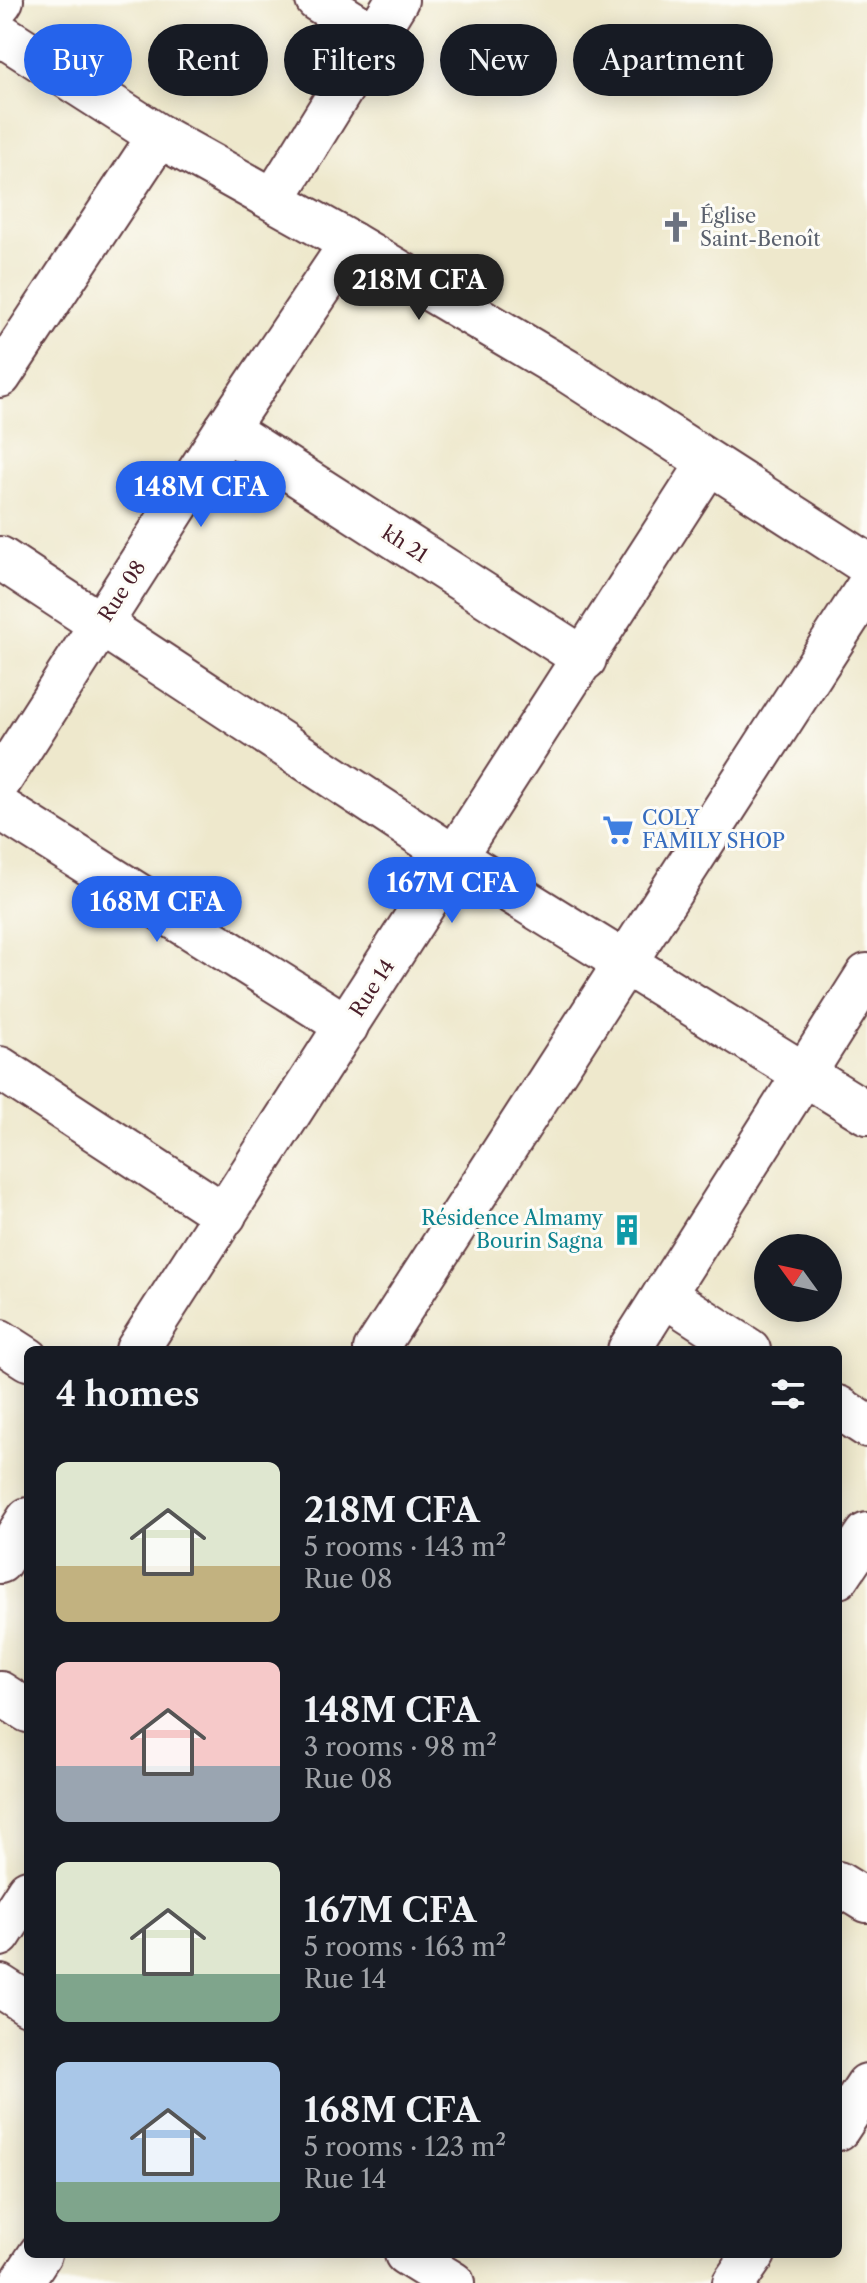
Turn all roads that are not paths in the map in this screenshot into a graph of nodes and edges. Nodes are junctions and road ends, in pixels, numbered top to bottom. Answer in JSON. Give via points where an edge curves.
{"nodes":[{"id":1,"x":317,"y":0,"type":"edge"},
{"id":2,"x":397,"y":0,"type":"edge"},
{"id":3,"x":355,"y":24,"type":"edge"},
{"id":4,"x":383,"y":24,"type":"edge"},
{"id":5,"x":0,"y":34,"type":"edge"},
{"id":6,"x":339,"y":96,"type":"edge"},
{"id":7,"x":159,"y":136,"type":"junction"},
{"id":8,"x":274,"y":199,"type":"junction"},
{"id":9,"x":351,"y":243,"type":"junction"},
{"id":10,"x":0,"y":376,"type":"edge"},
{"id":11,"x":226,"y":429,"type":"junction"},
{"id":12,"x":708,"y":464,"type":"junction"},
{"id":13,"x":0,"y":558,"type":"edge"},
{"id":14,"x":867,"y":564,"type":"edge"},
{"id":15,"x":867,"y":588,"type":"edge"},
{"id":16,"x":101,"y":623,"type":"junction"},
{"id":17,"x":585,"y":659,"type":"junction"},
{"id":18,"x":0,"y":781,"type":"edge"},
{"id":19,"x":0,"y":808,"type":"edge"},
{"id":20,"x":456,"y":858,"type":"junction"},
{"id":21,"x":624,"y":964,"type":"junction"},
{"id":22,"x":867,"y":975,"type":"edge"},
{"id":23,"x":347,"y":1026,"type":"junction"},
{"id":24,"x":0,"y":1068,"type":"edge"},
{"id":25,"x":805,"y":1073,"type":"junction"},
{"id":26,"x":867,"y":1113,"type":"edge"},
{"id":27,"x":225,"y":1215,"type":"junction"},
{"id":28,"x":664,"y":1295,"type":"junction"},
{"id":29,"x":0,"y":1341,"type":"edge"},
{"id":30,"x":140,"y":1346,"type":"edge"},
{"id":31,"x":378,"y":1346,"type":"edge"},
{"id":32,"x":632,"y":1346,"type":"edge"},
{"id":33,"x":743,"y":1346,"type":"edge"},
{"id":34,"x":24,"y":1356,"type":"edge"},
{"id":35,"x":842,"y":1410,"type":"edge"},
{"id":36,"x":867,"y":1426,"type":"edge"},
{"id":37,"x":24,"y":1525,"type":"edge"},
{"id":38,"x":867,"y":1534,"type":"edge"},
{"id":39,"x":0,"y":1562,"type":"edge"},
{"id":40,"x":842,"y":1571,"type":"edge"},
{"id":41,"x":0,"y":1693,"type":"edge"},
{"id":42,"x":24,"y":1708,"type":"edge"},
{"id":43,"x":842,"y":1885,"type":"edge"},
{"id":44,"x":24,"y":1897,"type":"edge"},
{"id":45,"x":867,"y":1901,"type":"edge"},
{"id":46,"x":0,"y":1935,"type":"edge"},
{"id":47,"x":0,"y":1986,"type":"edge"},
{"id":48,"x":24,"y":2001,"type":"edge"},
{"id":49,"x":867,"y":2085,"type":"edge"},
{"id":50,"x":842,"y":2123,"type":"edge"},
{"id":51,"x":37,"y":2258,"type":"edge"},
{"id":52,"x":401,"y":2258,"type":"edge"},
{"id":53,"x":411,"y":2258,"type":"edge"},
{"id":54,"x":751,"y":2258,"type":"edge"},
{"id":55,"x":21,"y":2283,"type":"edge"},
{"id":56,"x":384,"y":2283,"type":"edge"},
{"id":57,"x":453,"y":2283,"type":"edge"},
{"id":58,"x":734,"y":2283,"type":"edge"}],
"edges":[{"from":1,"to":3,"type":"street"},
{"from":2,"to":4,"type":"street"},
{"from":5,"to":7,"type":"street"},
{"from":6,"to":8,"type":"street"},
{"from":7,"to":8,"type":"street"},
{"from":7,"to":10,"type":"street"},
{"from":8,"to":9,"type":"street"},
{"from":9,"to":11,"type":"street","name":"Rue 08"},
{"from":9,"to":12,"type":"street","via":[[569,372]]},
{"from":11,"to":16,"type":"street","name":"Rue 08"},
{"from":11,"to":17,"type":"street","name":"kh 21"},
{"from":12,"to":14,"type":"street"},
{"from":12,"to":17,"type":"street","name":"Rue 14"},
{"from":13,"to":16,"type":"street"},
{"from":15,"to":21,"type":"street"},
{"from":16,"to":18,"type":"street","name":"Rue 08"},
{"from":16,"to":20,"type":"street"},
{"from":17,"to":20,"type":"street","name":"Rue 14"},
{"from":19,"to":23,"type":"street"},
{"from":20,"to":21,"type":"street"},
{"from":20,"to":23,"type":"street","name":"Rue 14"},
{"from":21,"to":25,"type":"street"},
{"from":21,"to":31,"type":"street"},
{"from":22,"to":25,"type":"street"},
{"from":23,"to":27,"type":"street","name":"Rue 14"},
{"from":24,"to":27,"type":"street"},
{"from":25,"to":26,"type":"street"},
{"from":25,"to":28,"type":"street"},
{"from":27,"to":30,"type":"street","name":"Rue 14"},
{"from":28,"to":32,"type":"street"},
{"from":28,"to":33,"type":"street"},
{"from":29,"to":34,"type":"street"},
{"from":35,"to":36,"type":"street"},
{"from":37,"to":39,"type":"street"},
{"from":38,"to":40,"type":"street"},
{"from":41,"to":42,"type":"street"},
{"from":43,"to":45,"type":"street"},
{"from":44,"to":46,"type":"street"},
{"from":47,"to":48,"type":"street"},
{"from":49,"to":50,"type":"street"},
{"from":51,"to":55,"type":"street"},
{"from":52,"to":56,"type":"street"},
{"from":53,"to":57,"type":"street"},
{"from":54,"to":58,"type":"street"}]}
